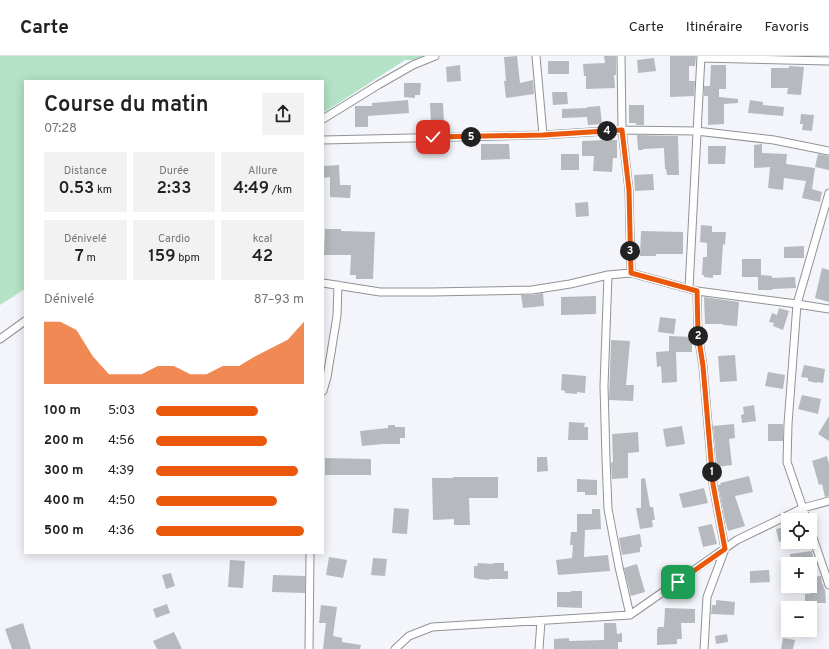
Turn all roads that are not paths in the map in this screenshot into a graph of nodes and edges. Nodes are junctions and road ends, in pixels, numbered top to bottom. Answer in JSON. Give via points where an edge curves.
{"nodes":[{"id":1,"x":435,"y":56,"type":"edge"},
{"id":2,"x":536,"y":56,"type":"edge"},
{"id":3,"x":621,"y":56,"type":"edge"},
{"id":4,"x":701,"y":57,"type":"edge"},
{"id":5,"x":829,"y":61,"type":"edge"},
{"id":6,"x":324,"y":119,"type":"edge"},
{"id":7,"x":622,"y":130,"type":"junction"},
{"id":8,"x":696,"y":131,"type":"junction"},
{"id":9,"x":543,"y":135,"type":"junction"},
{"id":10,"x":324,"y":140,"type":"edge"},
{"id":11,"x":829,"y":151,"type":"edge"},
{"id":12,"x":829,"y":193,"type":"edge"},
{"id":13,"x":631,"y":273,"type":"junction"},
{"id":14,"x":608,"y":275,"type":"junction"},
{"id":15,"x":324,"y":283,"type":"edge"},
{"id":16,"x":338,"y":285,"type":"junction"},
{"id":17,"x":689,"y":288,"type":"junction"},
{"id":18,"x":697,"y":291,"type":"junction"},
{"id":19,"x":797,"y":304,"type":"junction"},
{"id":20,"x":829,"y":309,"type":"edge"},
{"id":21,"x":24,"y":322,"type":"edge"},
{"id":22,"x":0,"y":339,"type":"edge"},
{"id":23,"x":324,"y":388,"type":"edge"},
{"id":24,"x":829,"y":500,"type":"edge"},
{"id":25,"x":803,"y":508,"type":"junction"},
{"id":26,"x":805,"y":513,"type":"edge"},
{"id":27,"x":725,"y":549,"type":"junction"},
{"id":28,"x":817,"y":549,"type":"edge"},
{"id":29,"x":310,"y":554,"type":"edge"},
{"id":30,"x":829,"y":585,"type":"edge"},
{"id":31,"x":630,"y":615,"type":"junction"},
{"id":32,"x":541,"y":621,"type":"junction"},
{"id":33,"x":309,"y":649,"type":"edge"},
{"id":34,"x":395,"y":649,"type":"edge"},
{"id":35,"x":540,"y":649,"type":"edge"},
{"id":36,"x":704,"y":649,"type":"edge"}],
"edges":[{"from":1,"to":6,"type":"street","via":[[413,65]]},
{"from":2,"to":9,"type":"street"},
{"from":3,"to":7,"type":"street"},
{"from":4,"to":5,"type":"street"},
{"from":4,"to":8,"type":"street"},
{"from":7,"to":8,"type":"street"},
{"from":7,"to":9,"type":"street"},
{"from":7,"to":13,"type":"street","via":[[629,190]]},
{"from":8,"to":11,"type":"street","via":[[774,140]]},
{"from":8,"to":17,"type":"street"},
{"from":9,"to":10,"type":"street"},
{"from":12,"to":19,"type":"street"},
{"from":13,"to":14,"type":"street"},
{"from":13,"to":17,"type":"street"},
{"from":14,"to":16,"type":"street","via":[[532,290],[380,292]]},
{"from":14,"to":31,"type":"street","via":[[604,386],[608,509]]},
{"from":15,"to":16,"type":"street"},
{"from":16,"to":23,"type":"street","via":[[337,316]]},
{"from":17,"to":18,"type":"street"},
{"from":18,"to":19,"type":"street"},
{"from":18,"to":27,"type":"street","via":[[698,334],[713,484]]},
{"from":19,"to":20,"type":"street"},
{"from":19,"to":25,"type":"street","via":[[787,462]]},
{"from":21,"to":22,"type":"street"},
{"from":24,"to":25,"type":"street"},
{"from":25,"to":26,"type":"street"},
{"from":25,"to":27,"type":"street","via":[[737,540]]},
{"from":27,"to":31,"type":"street"},
{"from":27,"to":36,"type":"street","via":[[707,596]]},
{"from":28,"to":30,"type":"street"},
{"from":29,"to":33,"type":"street"},
{"from":31,"to":32,"type":"street"},
{"from":32,"to":34,"type":"street","via":[[432,627],[409,636]]},
{"from":32,"to":35,"type":"street"}]}
